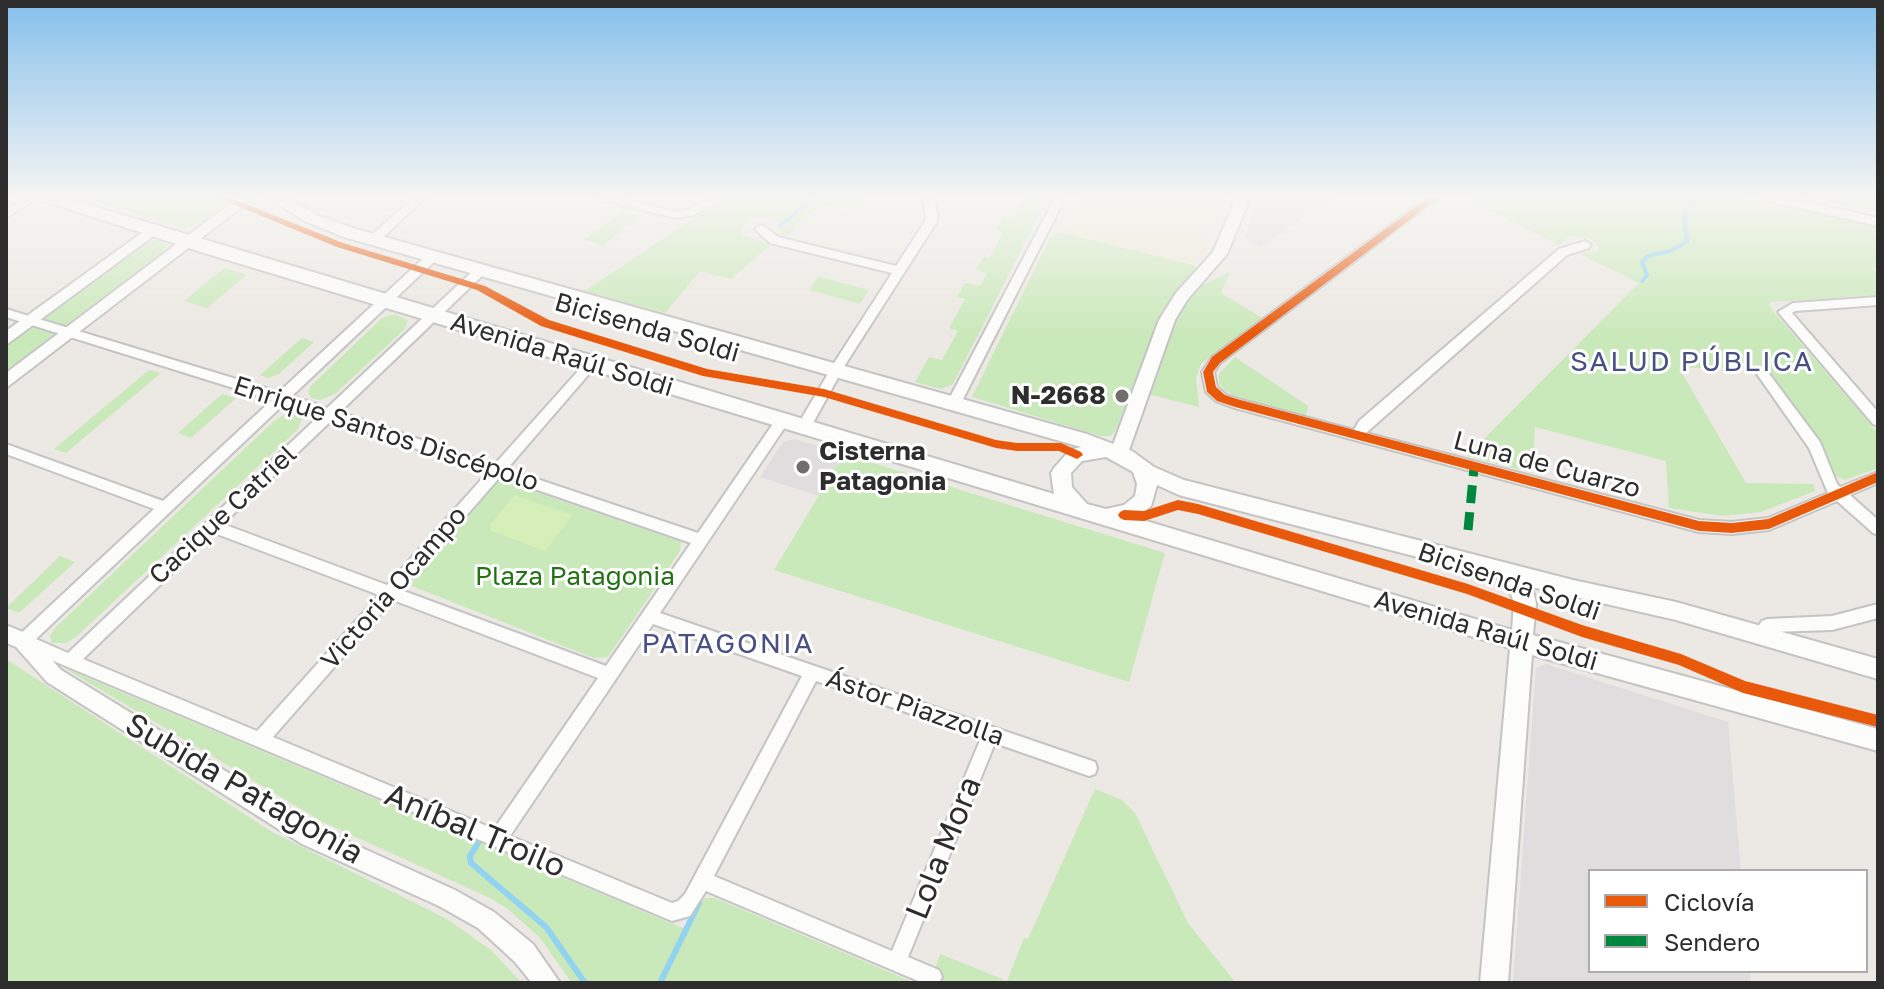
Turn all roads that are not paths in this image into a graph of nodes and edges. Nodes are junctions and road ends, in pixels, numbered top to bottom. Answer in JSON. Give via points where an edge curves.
{"nodes":[{"id":1,"x":136,"y":242,"type":"edge"},
{"id":2,"x":190,"y":242,"type":"joint"},
{"id":3,"x":380,"y":242,"type":"edge"},
{"id":4,"x":784,"y":242,"type":"edge"},
{"id":5,"x":917,"y":242,"type":"edge"},
{"id":6,"x":1037,"y":242,"type":"edge"},
{"id":7,"x":1226,"y":242,"type":"edge"},
{"id":8,"x":1374,"y":242,"type":"edge"},
{"id":9,"x":1585,"y":245,"type":"dead end"},
{"id":10,"x":432,"y":257,"type":"junction"},
{"id":11,"x":480,"y":271,"type":"junction"},
{"id":12,"x":899,"y":271,"type":"junction"},
{"id":13,"x":1878,"y":301,"type":"edge"},
{"id":14,"x":385,"y":302,"type":"junction"},
{"id":15,"x":6,"y":313,"type":"edge"},
{"id":16,"x":433,"y":316,"type":"junction"},
{"id":17,"x":30,"y":321,"type":"junction"},
{"id":18,"x":68,"y":334,"type":"junction"},
{"id":19,"x":6,"y":339,"type":"edge"},
{"id":20,"x":591,"y":364,"type":"junction"},
{"id":21,"x":837,"y":370,"type":"junction"},
{"id":22,"x":1763,"y":374,"type":"dead end"},
{"id":23,"x":6,"y":382,"type":"edge"},
{"id":24,"x":282,"y":398,"type":"junction"},
{"id":25,"x":954,"y":403,"type":"junction"},
{"id":26,"x":330,"y":415,"type":"junction"},
{"id":27,"x":782,"y":421,"type":"junction"},
{"id":28,"x":1878,"y":421,"type":"edge"},
{"id":29,"x":803,"y":428,"type":"junction"},
{"id":30,"x":1357,"y":436,"type":"junction"},
{"id":31,"x":6,"y":449,"type":"edge"},
{"id":32,"x":1115,"y":452,"type":"junction"},
{"id":33,"x":1141,"y":468,"type":"junction"},
{"id":34,"x":497,"y":471,"type":"junction"},
{"id":35,"x":1878,"y":477,"type":"edge"},
{"id":36,"x":1837,"y":494,"type":"junction"},
{"id":37,"x":165,"y":507,"type":"junction"},
{"id":38,"x":1089,"y":514,"type":"junction"},
{"id":39,"x":213,"y":526,"type":"junction"},
{"id":40,"x":1878,"y":529,"type":"edge"},
{"id":41,"x":701,"y":540,"type":"junction"},
{"id":42,"x":1511,"y":571,"type":"junction"},
{"id":43,"x":390,"y":593,"type":"junction"},
{"id":44,"x":1878,"y":611,"type":"edge"},
{"id":45,"x":650,"y":616,"type":"junction"},
{"id":46,"x":1760,"y":635,"type":"junction"},
{"id":47,"x":15,"y":637,"type":"edge"},
{"id":48,"x":1522,"y":643,"type":"junction"},
{"id":49,"x":71,"y":660,"type":"junction"},
{"id":50,"x":1878,"y":669,"type":"edge"},
{"id":51,"x":812,"y":672,"type":"junction"},
{"id":52,"x":610,"y":675,"type":"junction"},
{"id":53,"x":991,"y":734,"type":"junction"},
{"id":54,"x":260,"y":740,"type":"junction"},
{"id":55,"x":1878,"y":740,"type":"edge"},
{"id":56,"x":1089,"y":768,"type":"dead end"},
{"id":57,"x":497,"y":840,"type":"junction"},
{"id":58,"x":702,"y":880,"type":"junction"},
{"id":59,"x":897,"y":962,"type":"junction"},
{"id":60,"x":932,"y":977,"type":"dead end"},
{"id":61,"x":548,"y":983,"type":"edge"},
{"id":62,"x":1494,"y":983,"type":"edge"}],
"edges":[{"from":1,"to":17,"type":"street"},
{"from":2,"to":14,"type":"main road","name":"Avenida Raúl Soldi"},
{"from":2,"to":18,"type":"street"},
{"from":3,"to":10,"type":"main road"},
{"from":4,"to":12,"type":"street"},
{"from":5,"to":12,"type":"street"},
{"from":6,"to":25,"type":"street"},
{"from":7,"to":32,"type":"street","via":[[1167,320]]},
{"from":8,"to":30,"type":"street","name":"Luna de Cuarzo","via":[[1216,360],[1208,372],[1208,383],[1228,401]]},
{"from":9,"to":30,"type":"street","via":[[1563,252]]},
{"from":10,"to":11,"type":"main road"},
{"from":10,"to":14,"type":"street","name":"Cacique Catriel"},
{"from":11,"to":16,"type":"street","name":"Cacique Catriel"},
{"from":11,"to":21,"type":"main road"},
{"from":12,"to":21,"type":"street"},
{"from":13,"to":28,"type":"street","via":[[1785,310]]},
{"from":14,"to":16,"type":"main road","name":"Avenida Raúl Soldi"},
{"from":14,"to":24,"type":"street","name":"Cacique Catriel"},
{"from":15,"to":17,"type":"street"},
{"from":16,"to":20,"type":"main road","name":"Avenida Raúl Soldi"},
{"from":16,"to":26,"type":"street","name":"Cacique Catriel"},
{"from":17,"to":18,"type":"street","name":"Enrique Santos Discépolo"},
{"from":17,"to":19,"type":"street"},
{"from":18,"to":23,"type":"street"},
{"from":18,"to":24,"type":"street","name":"Enrique Santos Discépolo"},
{"from":20,"to":27,"type":"main road","name":"Avenida Raúl Soldi"},
{"from":20,"to":34,"type":"street","name":"Victoria Ocampo"},
{"from":21,"to":25,"type":"main road"},
{"from":21,"to":29,"type":"street"},
{"from":22,"to":36,"type":"street","via":[[1815,446]]},
{"from":24,"to":26,"type":"street","name":"Enrique Santos Discépolo"},
{"from":24,"to":37,"type":"street","name":"Cacique Catriel"},
{"from":25,"to":32,"type":"main road"},
{"from":26,"to":34,"type":"street","name":"Enrique Santos Discépolo"},
{"from":26,"to":39,"type":"street","name":"Cacique Catriel"},
{"from":27,"to":29,"type":"main road","name":"Avenida Raúl Soldi"},
{"from":27,"to":41,"type":"street"},
{"from":29,"to":38,"type":"main road","name":"Avenida Raúl Soldi"},
{"from":30,"to":36,"type":"street","name":"Luna de Cuarzo","via":[[1699,526],[1762,525]]},
{"from":31,"to":37,"type":"street"},
{"from":32,"to":33,"type":"main road"},
{"from":32,"to":38,"type":"main road","via":[[1083,452],[1064,467],[1062,490]]},
{"from":33,"to":38,"type":"main road","name":"Avenida Raúl Soldi","via":[[1147,484],[1140,505],[1117,516]]},
{"from":33,"to":42,"type":"main road","via":[[1188,490]]},
{"from":34,"to":41,"type":"street","name":"Enrique Santos Discépolo"},
{"from":34,"to":43,"type":"street","name":"Victoria Ocampo"},
{"from":35,"to":36,"type":"street","name":"Luna de Cuarzo"},
{"from":36,"to":40,"type":"street"},
{"from":37,"to":47,"type":"street","name":"Cacique Catriel"},
{"from":38,"to":48,"type":"main road","name":"Avenida Raúl Soldi"},
{"from":39,"to":43,"type":"street"},
{"from":39,"to":49,"type":"street","name":"Cacique Catriel"},
{"from":41,"to":45,"type":"street"},
{"from":42,"to":46,"type":"main road"},
{"from":42,"to":48,"type":"main road","via":[[1524,594]]},
{"from":43,"to":52,"type":"street"},
{"from":43,"to":54,"type":"street","name":"Victoria Ocampo"},
{"from":44,"to":46,"type":"street","via":[[1832,623],[1767,626]]},
{"from":45,"to":51,"type":"street","name":"Ástor Piazzolla"},
{"from":45,"to":52,"type":"street"},
{"from":46,"to":50,"type":"main road"},
{"from":47,"to":49,"type":"street","name":"Aníbal Troilo"},
{"from":47,"to":61,"type":"street","name":"Subida Patagonia","via":[[54,676],[310,836],[486,920]]},
{"from":48,"to":55,"type":"main road","name":"Avenida Raúl Soldi"},
{"from":48,"to":62,"type":"main road"},
{"from":49,"to":54,"type":"street","name":"Aníbal Troilo"},
{"from":51,"to":53,"type":"street","name":"Ástor Piazzolla"},
{"from":51,"to":58,"type":"street","name":"Aníbal Troilo"},
{"from":52,"to":57,"type":"street"},
{"from":53,"to":56,"type":"street","name":"Ástor Piazzolla"},
{"from":53,"to":59,"type":"street","name":"Lola Mora"},
{"from":54,"to":57,"type":"street","name":"Aníbal Troilo"},
{"from":57,"to":58,"type":"street","name":"Aníbal Troilo","via":[[672,912],[688,904]]},
{"from":58,"to":59,"type":"street"},
{"from":59,"to":60,"type":"street"}]}
